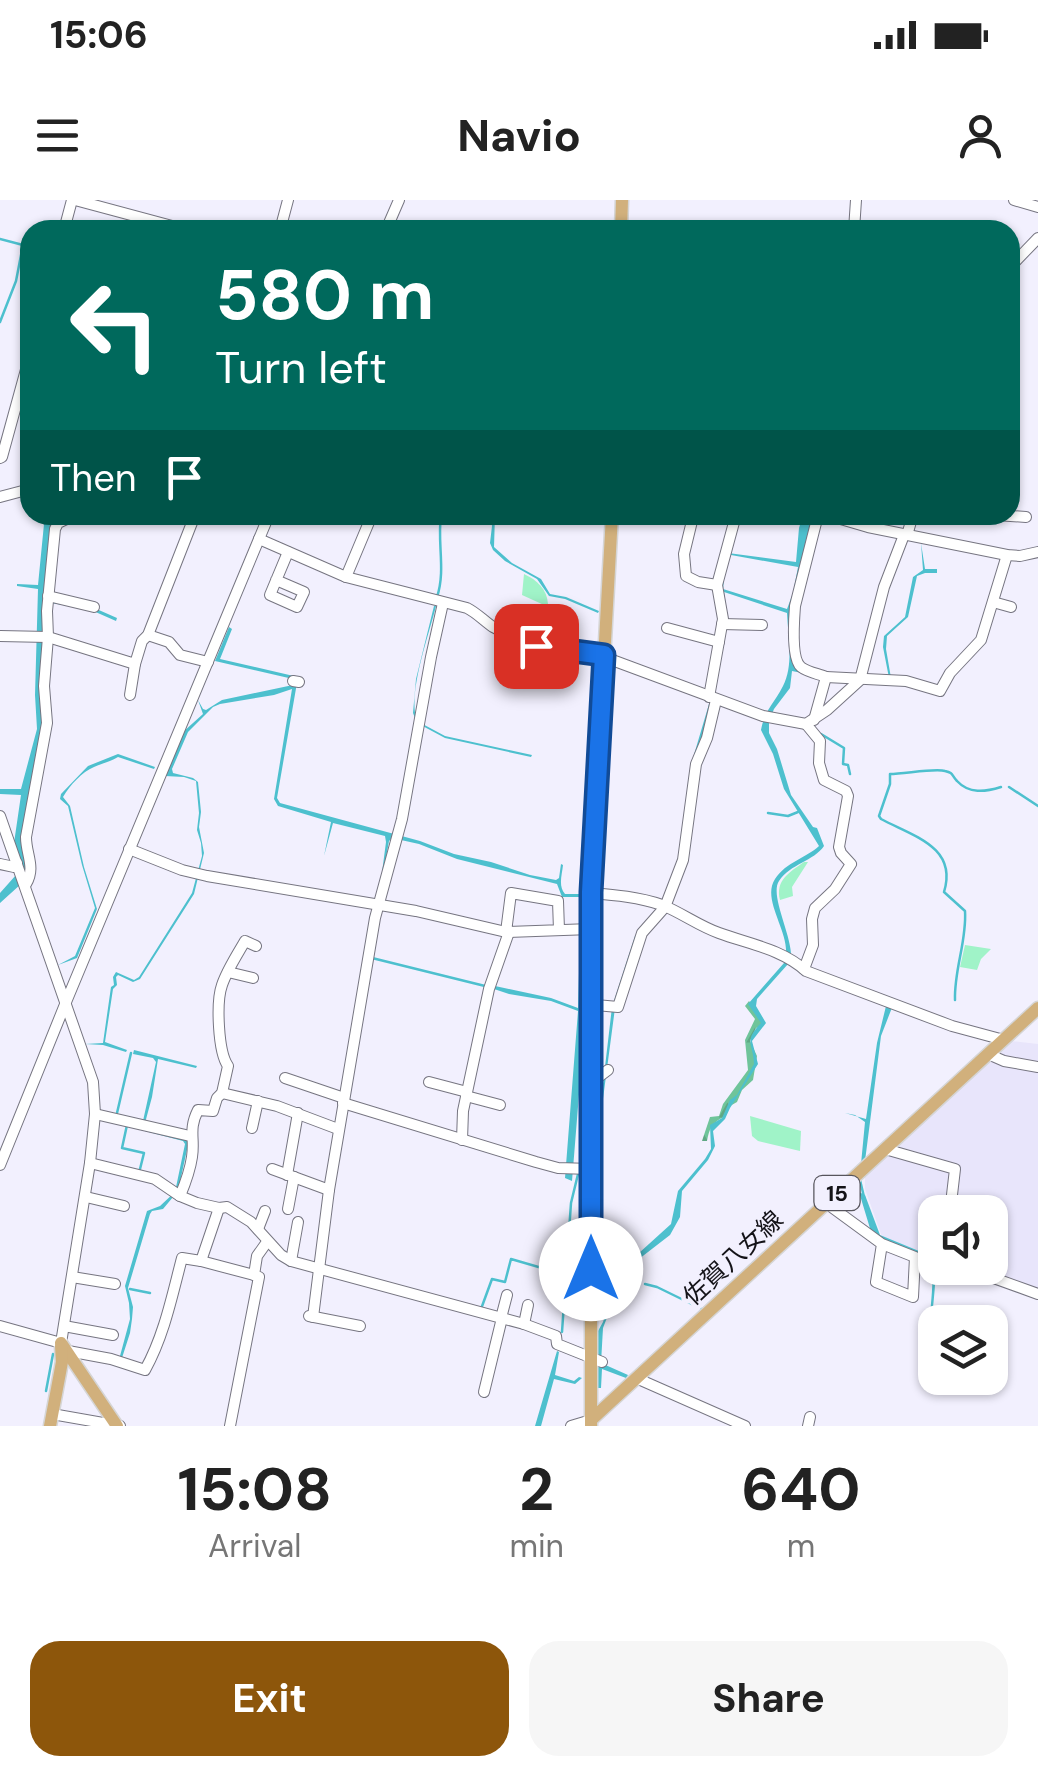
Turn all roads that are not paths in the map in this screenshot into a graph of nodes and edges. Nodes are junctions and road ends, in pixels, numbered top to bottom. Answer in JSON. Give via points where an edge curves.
{"nodes":[{"id":1,"x":74,"y":200,"type":"edge"},
{"id":2,"x":1014,"y":200,"type":"edge"},
{"id":3,"x":1038,"y":207,"type":"edge"},
{"id":4,"x":151,"y":220,"type":"edge"},
{"id":5,"x":1038,"y":238,"type":"edge"},
{"id":6,"x":1020,"y":260,"type":"edge"},
{"id":7,"x":20,"y":392,"type":"edge"},
{"id":8,"x":0,"y":458,"type":"edge"},
{"id":9,"x":1020,"y":517,"type":"edge"},
{"id":10,"x":1026,"y":518,"type":"dead end"},
{"id":11,"x":57,"y":525,"type":"edge"},
{"id":12,"x":190,"y":525,"type":"edge"},
{"id":13,"x":265,"y":525,"type":"edge"},
{"id":14,"x":368,"y":525,"type":"edge"},
{"id":15,"x":611,"y":525,"type":"edge"},
{"id":16,"x":691,"y":525,"type":"edge"},
{"id":17,"x":733,"y":525,"type":"edge"},
{"id":18,"x":815,"y":525,"type":"edge"},
{"id":19,"x":859,"y":525,"type":"edge"},
{"id":20,"x":909,"y":525,"type":"edge"},
{"id":21,"x":905,"y":535,"type":"junction"},
{"id":22,"x":259,"y":539,"type":"junction"},
{"id":23,"x":288,"y":552,"type":"junction"},
{"id":24,"x":1038,"y":552,"type":"edge"},
{"id":25,"x":1007,"y":555,"type":"junction"},
{"id":26,"x":346,"y":577,"type":"junction"},
{"id":27,"x":276,"y":580,"type":"dead end"},
{"id":28,"x":718,"y":585,"type":"junction"},
{"id":29,"x":48,"y":596,"type":"junction"},
{"id":30,"x":444,"y":602,"type":"junction"},
{"id":31,"x":992,"y":602,"type":"junction"},
{"id":32,"x":94,"y":607,"type":"dead end"},
{"id":33,"x":1011,"y":607,"type":"dead end"},
{"id":34,"x":722,"y":624,"type":"junction"},
{"id":35,"x":762,"y":624,"type":"dead end"},
{"id":36,"x":667,"y":628,"type":"dead end"},
{"id":37,"x":148,"y":635,"type":"junction"},
{"id":38,"x":0,"y":636,"type":"edge"},
{"id":39,"x":48,"y":637,"type":"junction"},
{"id":40,"x":719,"y":642,"type":"junction"},
{"id":41,"x":604,"y":656,"type":"junction"},
{"id":42,"x":208,"y":662,"type":"junction"},
{"id":43,"x":135,"y":664,"type":"junction"},
{"id":44,"x":826,"y":677,"type":"junction"},
{"id":45,"x":860,"y":680,"type":"junction"},
{"id":46,"x":130,"y":695,"type":"dead end"},
{"id":47,"x":713,"y":699,"type":"junction"},
{"id":48,"x":810,"y":723,"type":"junction"},
{"id":49,"x":852,"y":779,"type":"dead end"},
{"id":50,"x":844,"y":790,"type":"junction"},
{"id":51,"x":0,"y":816,"type":"edge"},
{"id":52,"x":130,"y":849,"type":"junction"},
{"id":53,"x":0,"y":864,"type":"edge"},
{"id":54,"x":18,"y":864,"type":"junction"},
{"id":55,"x":26,"y":884,"type":"junction"},
{"id":56,"x":591,"y":892,"type":"junction"},
{"id":57,"x":378,"y":905,"type":"junction"},
{"id":58,"x":663,"y":906,"type":"junction"},
{"id":59,"x":591,"y":929,"type":"junction"},
{"id":60,"x":559,"y":930,"type":"junction"},
{"id":61,"x":508,"y":932,"type":"junction"},
{"id":62,"x":256,"y":946,"type":"dead end"},
{"id":63,"x":804,"y":969,"type":"junction"},
{"id":64,"x":231,"y":973,"type":"junction"},
{"id":65,"x":253,"y":978,"type":"dead end"},
{"id":66,"x":66,"y":1002,"type":"junction"},
{"id":67,"x":596,"y":1005,"type":"dead end"},
{"id":68,"x":1038,"y":1008,"type":"edge"},
{"id":69,"x":1004,"y":1040,"type":"junction"},
{"id":70,"x":988,"y":1054,"type":"junction"},
{"id":71,"x":1038,"y":1067,"type":"edge"},
{"id":72,"x":285,"y":1078,"type":"dead end"},
{"id":73,"x":429,"y":1081,"type":"dead end"},
{"id":74,"x":222,"y":1094,"type":"junction"},
{"id":75,"x":467,"y":1094,"type":"junction"},
{"id":76,"x":258,"y":1101,"type":"junction"},
{"id":77,"x":343,"y":1101,"type":"junction"},
{"id":78,"x":500,"y":1104,"type":"dead end"},
{"id":79,"x":298,"y":1113,"type":"junction"},
{"id":80,"x":95,"y":1114,"type":"junction"},
{"id":81,"x":252,"y":1128,"type":"dead end"},
{"id":82,"x":338,"y":1129,"type":"junction"},
{"id":83,"x":190,"y":1136,"type":"junction"},
{"id":84,"x":462,"y":1140,"type":"junction"},
{"id":85,"x":885,"y":1149,"type":"junction"},
{"id":86,"x":90,"y":1164,"type":"junction"},
{"id":87,"x":0,"y":1165,"type":"edge"},
{"id":88,"x":272,"y":1169,"type":"dead end"},
{"id":89,"x":587,"y":1169,"type":"junction"},
{"id":90,"x":290,"y":1176,"type":"junction"},
{"id":91,"x":328,"y":1190,"type":"junction"},
{"id":92,"x":177,"y":1194,"type":"junction"},
{"id":93,"x":952,"y":1195,"type":"edge"},
{"id":94,"x":86,"y":1198,"type":"junction"},
{"id":95,"x":826,"y":1203,"type":"junction"},
{"id":96,"x":124,"y":1206,"type":"dead end"},
{"id":97,"x":218,"y":1208,"type":"junction"},
{"id":98,"x":288,"y":1209,"type":"dead end"},
{"id":99,"x":265,"y":1211,"type":"dead end"},
{"id":100,"x":298,"y":1222,"type":"dead end"},
{"id":101,"x":258,"y":1229,"type":"junction"},
{"id":102,"x":267,"y":1242,"type":"junction"},
{"id":103,"x":882,"y":1244,"type":"junction"},
{"id":104,"x":291,"y":1261,"type":"junction"},
{"id":105,"x":201,"y":1262,"type":"junction"},
{"id":106,"x":318,"y":1268,"type":"junction"},
{"id":107,"x":254,"y":1274,"type":"junction"},
{"id":108,"x":72,"y":1277,"type":"junction"},
{"id":109,"x":1008,"y":1283,"type":"edge"},
{"id":110,"x":114,"y":1284,"type":"dead end"},
{"id":111,"x":1038,"y":1294,"type":"edge"},
{"id":112,"x":507,"y":1295,"type":"dead end"},
{"id":113,"x":528,"y":1305,"type":"dead end"},
{"id":114,"x":502,"y":1318,"type":"junction"},
{"id":115,"x":524,"y":1324,"type":"junction"},
{"id":116,"x":0,"y":1326,"type":"edge"},
{"id":117,"x":64,"y":1326,"type":"junction"},
{"id":118,"x":360,"y":1326,"type":"dead end"},
{"id":119,"x":113,"y":1334,"type":"dead end"},
{"id":120,"x":64,"y":1347,"type":"junction"},
{"id":121,"x":596,"y":1360,"type":"junction"},
{"id":122,"x":636,"y":1378,"type":"junction"},
{"id":123,"x":484,"y":1392,"type":"dead end"},
{"id":124,"x":51,"y":1420,"type":"edge"},
{"id":125,"x":591,"y":1423,"type":"edge"},
{"id":126,"x":97,"y":1424,"type":"edge"},
{"id":127,"x":118,"y":1426,"type":"edge"},
{"id":128,"x":230,"y":1426,"type":"edge"},
{"id":129,"x":571,"y":1426,"type":"edge"},
{"id":130,"x":746,"y":1426,"type":"edge"}],
"edges":[{"from":1,"to":4,"type":"street"},
{"from":2,"to":3,"type":"street"},
{"from":5,"to":6,"type":"street"},
{"from":7,"to":8,"type":"street"},
{"from":9,"to":10,"type":"street"},
{"from":11,"to":29,"type":"street"},
{"from":12,"to":37,"type":"street"},
{"from":13,"to":22,"type":"street"},
{"from":14,"to":26,"type":"street"},
{"from":15,"to":41,"type":"main road"},
{"from":16,"to":28,"type":"street","via":[[686,576]]},
{"from":17,"to":28,"type":"street"},
{"from":18,"to":44,"type":"street","via":[[795,606],[796,661]]},
{"from":19,"to":21,"type":"street"},
{"from":20,"to":21,"type":"street"},
{"from":21,"to":25,"type":"street"},
{"from":21,"to":45,"type":"street"},
{"from":22,"to":23,"type":"street"},
{"from":22,"to":42,"type":"street"},
{"from":23,"to":26,"type":"street"},
{"from":23,"to":27,"type":"street"},
{"from":24,"to":25,"type":"street"},
{"from":25,"to":31,"type":"street"},
{"from":26,"to":30,"type":"street"},
{"from":28,"to":34,"type":"street"},
{"from":29,"to":32,"type":"street"},
{"from":29,"to":39,"type":"street"},
{"from":30,"to":41,"type":"street","via":[[536,646]]},
{"from":30,"to":57,"type":"street"},
{"from":31,"to":33,"type":"street"},
{"from":31,"to":45,"type":"street","via":[[981,640],[940,691]]},
{"from":34,"to":35,"type":"street"},
{"from":34,"to":40,"type":"street"},
{"from":36,"to":40,"type":"street"},
{"from":37,"to":42,"type":"street","via":[[180,655]]},
{"from":37,"to":43,"type":"street"},
{"from":38,"to":39,"type":"street"},
{"from":39,"to":43,"type":"street"},
{"from":39,"to":55,"type":"street","via":[[47,723],[26,837],[32,869]]},
{"from":40,"to":47,"type":"street"},
{"from":41,"to":47,"type":"street"},
{"from":41,"to":56,"type":"main road"},
{"from":42,"to":52,"type":"street"},
{"from":43,"to":46,"type":"street"},
{"from":44,"to":45,"type":"street"},
{"from":44,"to":48,"type":"street"},
{"from":45,"to":48,"type":"street"},
{"from":47,"to":48,"type":"street"},
{"from":47,"to":58,"type":"street","via":[[696,764],[684,860]]},
{"from":48,"to":50,"type":"street","via":[[820,742],[824,780]]},
{"from":49,"to":50,"type":"street"},
{"from":50,"to":63,"type":"street","via":[[849,803],[839,847],[851,864],[815,908]]},
{"from":51,"to":54,"type":"street"},
{"from":52,"to":57,"type":"street","via":[[198,874]]},
{"from":52,"to":66,"type":"street"},
{"from":53,"to":54,"type":"street"},
{"from":54,"to":55,"type":"street"},
{"from":55,"to":66,"type":"street"},
{"from":56,"to":58,"type":"street"},
{"from":56,"to":59,"type":"main road"},
{"from":57,"to":61,"type":"street"},
{"from":57,"to":77,"type":"street"},
{"from":58,"to":63,"type":"street"},
{"from":58,"to":67,"type":"street","via":[[642,933],[618,1007]]},
{"from":59,"to":60,"type":"street"},
{"from":59,"to":89,"type":"main road"},
{"from":60,"to":61,"type":"street"},
{"from":60,"to":61,"type":"street","via":[[558,901],[511,893]]},
{"from":61,"to":75,"type":"street"},
{"from":62,"to":64,"type":"street","via":[[245,940]]},
{"from":63,"to":69,"type":"street"},
{"from":64,"to":65,"type":"street"},
{"from":64,"to":74,"type":"street","via":[[219,999],[228,1066]]},
{"from":66,"to":80,"type":"street","via":[[93,1082]]},
{"from":66,"to":87,"type":"street"},
{"from":68,"to":69,"type":"main road","name":"佐賀八女線","number":"15"},
{"from":69,"to":70,"type":"main road","name":"佐賀八女線","number":"15"},
{"from":70,"to":71,"type":"street"},
{"from":70,"to":85,"type":"main road","name":"佐賀八女線","number":"15"},
{"from":72,"to":77,"type":"street"},
{"from":73,"to":75,"type":"street"},
{"from":74,"to":76,"type":"street"},
{"from":74,"to":83,"type":"street","via":[[213,1111],[198,1110]]},
{"from":75,"to":78,"type":"street"},
{"from":75,"to":84,"type":"street"},
{"from":76,"to":79,"type":"street"},
{"from":76,"to":81,"type":"street"},
{"from":77,"to":82,"type":"street"},
{"from":77,"to":84,"type":"street"},
{"from":79,"to":82,"type":"street"},
{"from":79,"to":90,"type":"street"},
{"from":80,"to":83,"type":"street"},
{"from":80,"to":86,"type":"street"},
{"from":82,"to":91,"type":"street"},
{"from":83,"to":92,"type":"street","via":[[192,1158]]},
{"from":84,"to":89,"type":"street"},
{"from":85,"to":93,"type":"street","via":[[955,1169]]},
{"from":85,"to":95,"type":"main road","name":"佐賀八女線","number":"15"},
{"from":86,"to":92,"type":"street","via":[[154,1179]]},
{"from":86,"to":94,"type":"street"},
{"from":88,"to":90,"type":"street"},
{"from":89,"to":121,"type":"main road"},
{"from":90,"to":91,"type":"street"},
{"from":90,"to":98,"type":"street"},
{"from":91,"to":106,"type":"street"},
{"from":92,"to":97,"type":"street"},
{"from":94,"to":96,"type":"street"},
{"from":94,"to":108,"type":"street"},
{"from":95,"to":103,"type":"street"},
{"from":95,"to":122,"type":"main road","name":"佐賀八女線","number":"15"},
{"from":97,"to":101,"type":"street","via":[[227,1207]]},
{"from":97,"to":105,"type":"street"},
{"from":99,"to":101,"type":"street"},
{"from":100,"to":104,"type":"street"},
{"from":101,"to":102,"type":"street"},
{"from":102,"to":104,"type":"street"},
{"from":102,"to":107,"type":"street"},
{"from":103,"to":103,"type":"street","via":[[915,1257],[913,1297],[876,1282]]},
{"from":104,"to":106,"type":"street"},
{"from":105,"to":107,"type":"street"},
{"from":105,"to":120,"type":"street","via":[[182,1258],[145,1370]]},
{"from":106,"to":114,"type":"street"},
{"from":106,"to":118,"type":"street","via":[[311,1316]]},
{"from":107,"to":128,"type":"street","via":[[260,1277]]},
{"from":108,"to":110,"type":"street"},
{"from":108,"to":117,"type":"street"},
{"from":109,"to":111,"type":"street"},
{"from":112,"to":114,"type":"street"},
{"from":113,"to":115,"type":"street"},
{"from":114,"to":115,"type":"street"},
{"from":114,"to":123,"type":"street"},
{"from":115,"to":121,"type":"street"},
{"from":116,"to":120,"type":"street"},
{"from":117,"to":119,"type":"street"},
{"from":117,"to":120,"type":"street"},
{"from":120,"to":124,"type":"main road"},
{"from":120,"to":127,"type":"main road"},
{"from":121,"to":125,"type":"main road"},
{"from":122,"to":125,"type":"main road","name":"佐賀八女線","number":"15"},
{"from":122,"to":130,"type":"street"},
{"from":124,"to":126,"type":"street"},
{"from":125,"to":129,"type":"street"},
{"from":126,"to":127,"type":"street"}]}
